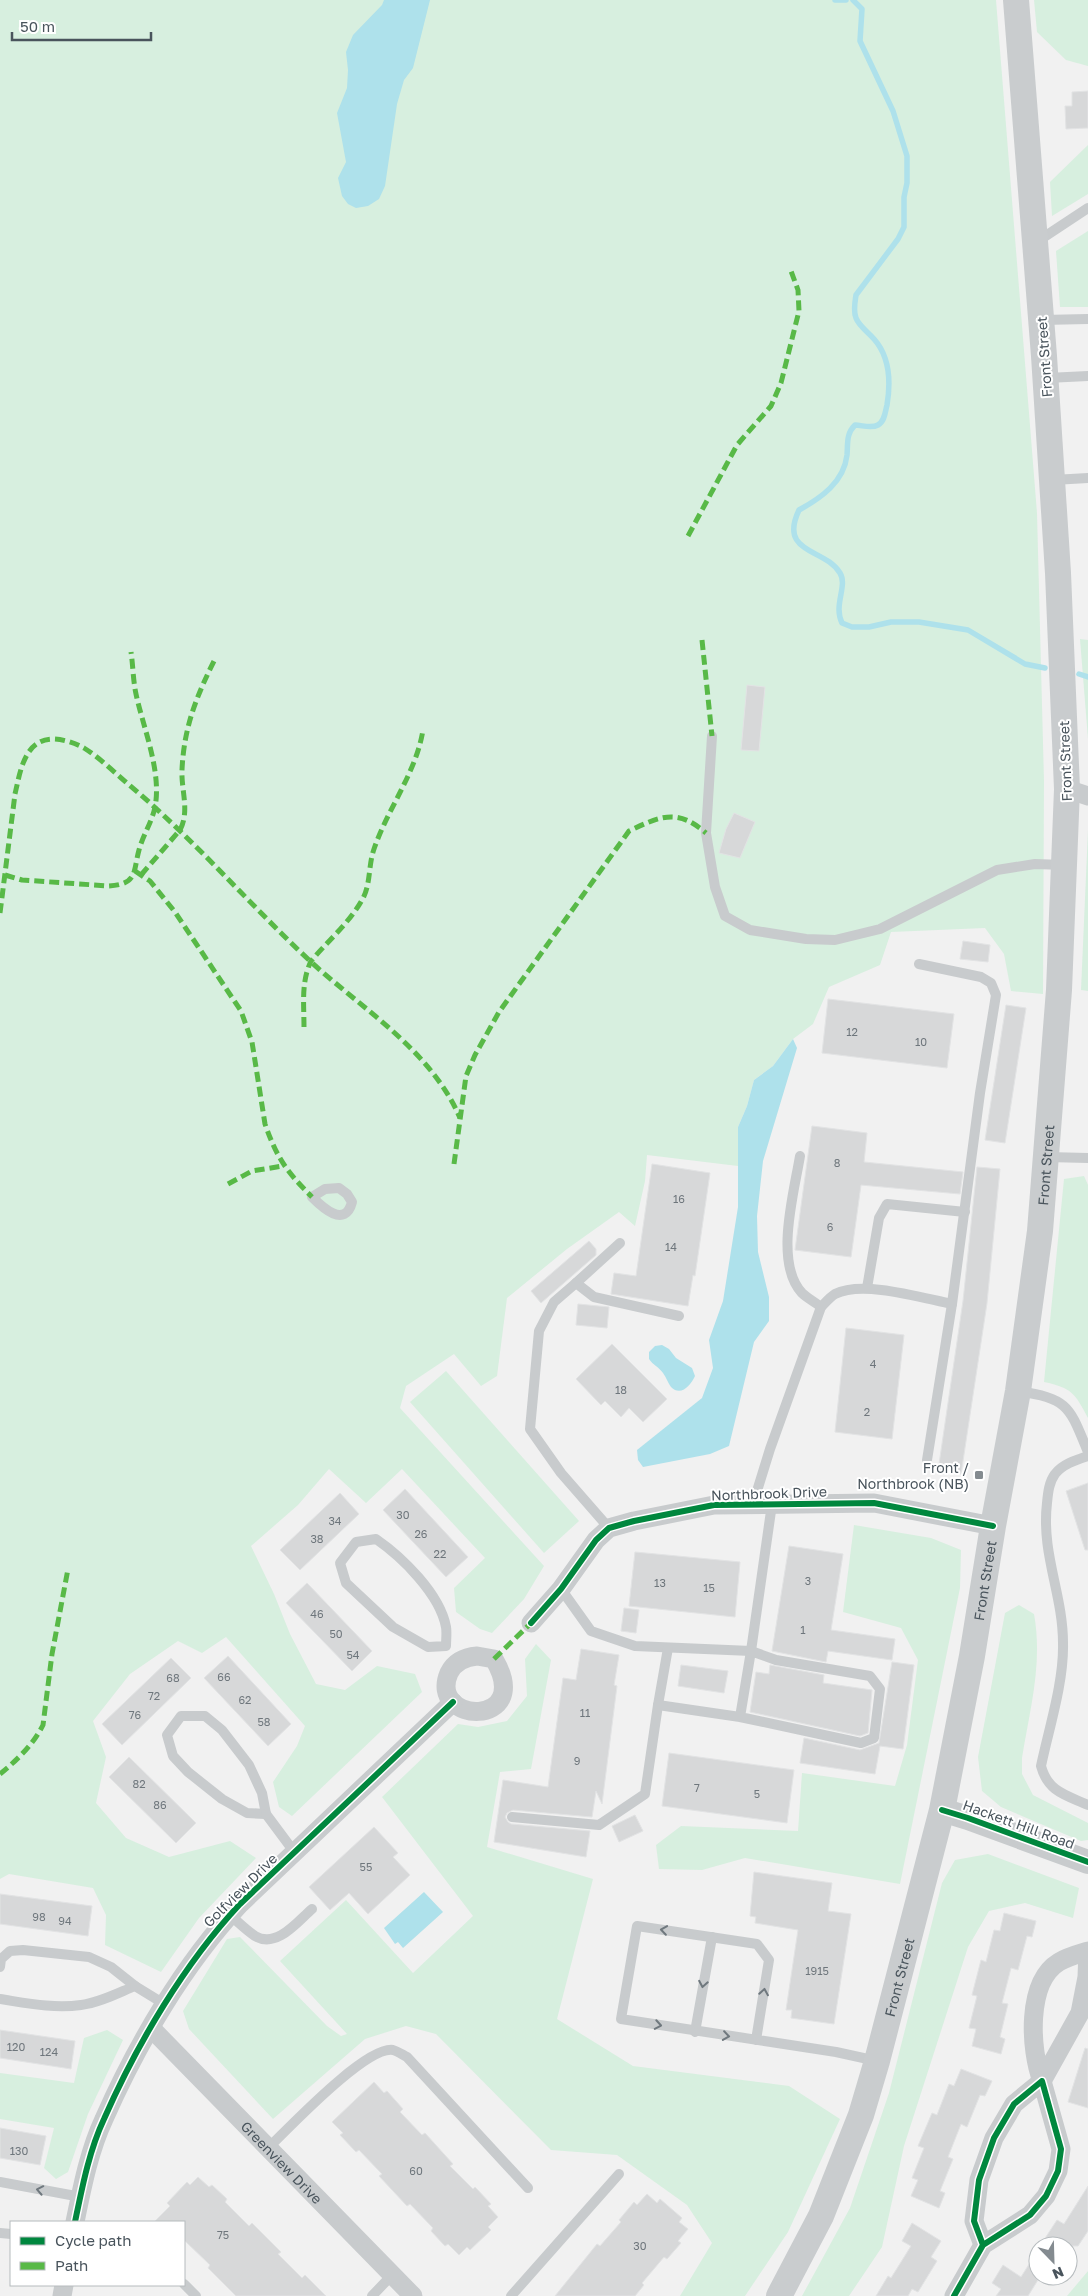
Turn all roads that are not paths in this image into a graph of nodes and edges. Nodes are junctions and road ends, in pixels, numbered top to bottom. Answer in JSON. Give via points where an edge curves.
{"nodes":[{"id":1,"x":1016,"y":0,"type":"edge"},
{"id":2,"x":1088,"y":208,"type":"edge"},
{"id":3,"x":1035,"y":243,"type":"junction"},
{"id":4,"x":1088,"y":319,"type":"edge"},
{"id":5,"x":1041,"y":320,"type":"junction"},
{"id":6,"x":1088,"y":376,"type":"edge"},
{"id":7,"x":1045,"y":379,"type":"junction"},
{"id":8,"x":1088,"y":478,"type":"edge"},
{"id":9,"x":1052,"y":480,"type":"junction"},
{"id":10,"x":712,"y":736,"type":"dead end"},
{"id":11,"x":1078,"y":792,"type":"edge"},
{"id":12,"x":1064,"y":865,"type":"junction"},
{"id":13,"x":919,"y":964,"type":"dead end"},
{"id":14,"x":800,"y":1156,"type":"dead end"},
{"id":15,"x":1047,"y":1157,"type":"junction"},
{"id":16,"x":1088,"y":1158,"type":"edge"},
{"id":17,"x":965,"y":1212,"type":"junction"},
{"id":18,"x":620,"y":1243,"type":"dead end"},
{"id":19,"x":576,"y":1282,"type":"junction"},
{"id":20,"x":867,"y":1288,"type":"junction"},
{"id":21,"x":952,"y":1304,"type":"junction"},
{"id":22,"x":821,"y":1307,"type":"junction"},
{"id":23,"x":679,"y":1316,"type":"dead end"},
{"id":24,"x":1018,"y":1390,"type":"junction"},
{"id":25,"x":1088,"y":1452,"type":"edge"},
{"id":26,"x":1088,"y":1456,"type":"edge"},
{"id":27,"x":928,"y":1460,"type":"dead end"},
{"id":28,"x":753,"y":1504,"type":"junction"},
{"id":29,"x":772,"y":1504,"type":"junction"},
{"id":30,"x":993,"y":1526,"type":"junction"},
{"id":31,"x":609,"y":1528,"type":"junction"},
{"id":32,"x":561,"y":1589,"type":"junction"},
{"id":33,"x":531,"y":1623,"type":"dead end"},
{"id":34,"x":446,"y":1646,"type":"junction"},
{"id":35,"x":668,"y":1648,"type":"junction"},
{"id":36,"x":751,"y":1650,"type":"junction"},
{"id":37,"x":459,"y":1661,"type":"junction"},
{"id":38,"x":453,"y":1702,"type":"junction"},
{"id":39,"x":658,"y":1705,"type":"junction"},
{"id":40,"x":740,"y":1717,"type":"junction"},
{"id":41,"x":1088,"y":1805,"type":"edge"},
{"id":42,"x":942,"y":1810,"type":"junction"},
{"id":43,"x":266,"y":1814,"type":"junction"},
{"id":44,"x":512,"y":1817,"type":"dead end"},
{"id":45,"x":295,"y":1853,"type":"junction"},
{"id":46,"x":1088,"y":1862,"type":"edge"},
{"id":47,"x":312,"y":1909,"type":"dead end"},
{"id":48,"x":230,"y":1915,"type":"junction"},
{"id":49,"x":712,"y":1937,"type":"junction"},
{"id":50,"x":1088,"y":1950,"type":"edge"},
{"id":51,"x":0,"y":1967,"type":"edge"},
{"id":52,"x":135,"y":1986,"type":"junction"},
{"id":53,"x":0,"y":1999,"type":"edge"},
{"id":54,"x":166,"y":2005,"type":"junction"},
{"id":55,"x":152,"y":2029,"type":"junction"},
{"id":56,"x":695,"y":2032,"type":"junction"},
{"id":57,"x":756,"y":2040,"type":"junction"},
{"id":58,"x":877,"y":2061,"type":"junction"},
{"id":59,"x":1042,"y":2081,"type":"junction"},
{"id":60,"x":269,"y":2147,"type":"junction"},
{"id":61,"x":619,"y":2174,"type":"dead end"},
{"id":62,"x":0,"y":2182,"type":"edge"},
{"id":63,"x":528,"y":2188,"type":"dead end"},
{"id":64,"x":81,"y":2197,"type":"junction"},
{"id":65,"x":78,"y":2221,"type":"edge"},
{"id":66,"x":984,"y":2245,"type":"junction"},
{"id":67,"x":392,"y":2275,"type":"junction"},
{"id":68,"x":185,"y":2285,"type":"edge"},
{"id":69,"x":196,"y":2296,"type":"edge"},
{"id":70,"x":372,"y":2296,"type":"edge"},
{"id":71,"x":413,"y":2296,"type":"edge"},
{"id":72,"x":511,"y":2296,"type":"edge"},
{"id":73,"x":779,"y":2296,"type":"edge"},
{"id":74,"x":954,"y":2296,"type":"edge"}],
"edges":[{"from":1,"to":3,"type":"main road","name":"Front Street"},
{"from":2,"to":3,"type":"lane"},
{"from":3,"to":5,"type":"main road","name":"Front Street"},
{"from":4,"to":5,"type":"lane"},
{"from":5,"to":7,"type":"main road","name":"Front Street"},
{"from":6,"to":7,"type":"lane"},
{"from":7,"to":9,"type":"main road","name":"Front Street"},
{"from":8,"to":9,"type":"lane"},
{"from":9,"to":11,"type":"main road","name":"Front Street"},
{"from":10,"to":12,"type":"lane","via":[[706,833],[715,887],[725,916],[750,930],[835,940],[880,929],[997,870],[1035,864]]},
{"from":11,"to":12,"type":"main road","name":"Front Street"},
{"from":12,"to":15,"type":"main road","name":"Front Street"},
{"from":13,"to":17,"type":"lane","via":[[981,977],[991,983],[996,995]]},
{"from":14,"to":22,"type":"lane","via":[[787,1260],[792,1279],[802,1294]]},
{"from":15,"to":16,"type":"lane"},
{"from":15,"to":24,"type":"main road","name":"Front Street"},
{"from":17,"to":20,"type":"lane","via":[[887,1204],[879,1218]]},
{"from":17,"to":21,"type":"lane"},
{"from":18,"to":19,"type":"lane"},
{"from":19,"to":23,"type":"lane","via":[[594,1297]]},
{"from":19,"to":31,"type":"lane","via":[[554,1302],[539,1331],[530,1430],[561,1474]]},
{"from":20,"to":21,"type":"lane"},
{"from":20,"to":22,"type":"lane","via":[[834,1294]]},
{"from":21,"to":27,"type":"lane"},
{"from":22,"to":28,"type":"lane"},
{"from":24,"to":25,"type":"lane","via":[[1060,1401]]},
{"from":24,"to":30,"type":"main road","name":"Front Street"},
{"from":26,"to":41,"type":"lane","via":[[1061,1468],[1048,1489],[1045,1536],[1064,1642],[1063,1663],[1041,1766],[1050,1786]]},
{"from":28,"to":29,"type":"street","name":"Northbrook Drive"},
{"from":28,"to":31,"type":"street","name":"Northbrook Drive","via":[[714,1505]]},
{"from":29,"to":30,"type":"street","name":"Northbrook Drive","via":[[874,1503]]},
{"from":29,"to":36,"type":"lane"},
{"from":30,"to":42,"type":"main road","name":"Front Street"},
{"from":31,"to":32,"type":"street","name":"Northbrook Drive","via":[[582,1557]]},
{"from":32,"to":33,"type":"street","name":"Northbrook Drive"},
{"from":32,"to":35,"type":"lane","via":[[592,1631],[635,1646]]},
{"from":34,"to":34,"type":"lane","via":[[446,1626],[436,1602],[423,1584],[395,1552],[376,1539],[356,1542],[340,1563],[346,1583],[393,1627],[412,1640],[428,1647]]},
{"from":34,"to":37,"type":"lane"},
{"from":35,"to":36,"type":"lane"},
{"from":35,"to":39,"type":"lane"},
{"from":36,"to":40,"type":"lane"},
{"from":36,"to":40,"type":"lane","via":[[776,1660],[870,1676],[880,1689],[874,1738],[861,1743]]},
{"from":37,"to":38,"type":"street","via":[[448,1676]]},
{"from":37,"to":38,"type":"street","via":[[477,1656],[494,1659],[504,1679],[504,1688],[501,1698],[488,1711],[469,1712]]},
{"from":38,"to":45,"type":"street","name":"Golfview Drive"},
{"from":39,"to":40,"type":"lane"},
{"from":39,"to":44,"type":"lane","via":[[645,1794],[599,1825]]},
{"from":42,"to":46,"type":"street","name":"Hackett Hill Road"},
{"from":42,"to":58,"type":"main road","name":"Front Street"},
{"from":43,"to":43,"type":"lane","via":[[262,1793],[249,1765],[222,1730],[205,1716],[181,1716],[167,1735],[173,1756],[222,1799],[247,1813]]},
{"from":43,"to":45,"type":"lane"},
{"from":45,"to":48,"type":"street","name":"Golfview Drive"},
{"from":47,"to":48,"type":"lane","via":[[281,1936],[274,1938],[256,1936]]},
{"from":48,"to":54,"type":"street","name":"Golfview Drive","via":[[191,1964]]},
{"from":49,"to":56,"type":"lane","one_way":true},
{"from":49,"to":56,"type":"lane","one_way":true,"via":[[637,1926],[621,2019]]},
{"from":57,"to":49,"type":"lane","one_way":true,"via":[[769,1960],[757,1944]]},
{"from":50,"to":59,"type":"street","via":[[1080,2013]]},
{"from":50,"to":59,"type":"street","via":[[1058,1963],[1042,1980],[1034,2010],[1036,2065]]},
{"from":51,"to":52,"type":"lane","via":[[1,1958],[10,1951],[89,1956],[111,1967]]},
{"from":52,"to":53,"type":"lane","via":[[81,2005],[57,2006]]},
{"from":52,"to":54,"type":"lane"},
{"from":54,"to":55,"type":"street","name":"Golfview Drive"},
{"from":55,"to":60,"type":"street","name":"Greenview Drive"},
{"from":55,"to":64,"type":"street","name":"Golfview Drive","via":[[103,2121]]},
{"from":56,"to":57,"type":"lane","one_way":true},
{"from":57,"to":58,"type":"lane"},
{"from":58,"to":73,"type":"main road","name":"Front Street","via":[[861,2115],[821,2216]]},
{"from":59,"to":66,"type":"street","via":[[1014,2104],[994,2138],[979,2180],[974,2221]]},
{"from":59,"to":66,"type":"street","via":[[1060,2149],[1058,2171],[1046,2196],[1030,2215]]},
{"from":60,"to":63,"type":"lane","via":[[350,2071],[367,2058],[393,2050],[407,2057]]},
{"from":60,"to":67,"type":"street","name":"Greenview Drive"},
{"from":61,"to":72,"type":"lane"},
{"from":64,"to":62,"type":"lane","one_way":true},
{"from":64,"to":65,"type":"street","name":"Golfview Drive"},
{"from":66,"to":74,"type":"street"},
{"from":67,"to":70,"type":"lane"},
{"from":67,"to":71,"type":"street","name":"Greenview Drive"},
{"from":68,"to":69,"type":"lane"}]}
